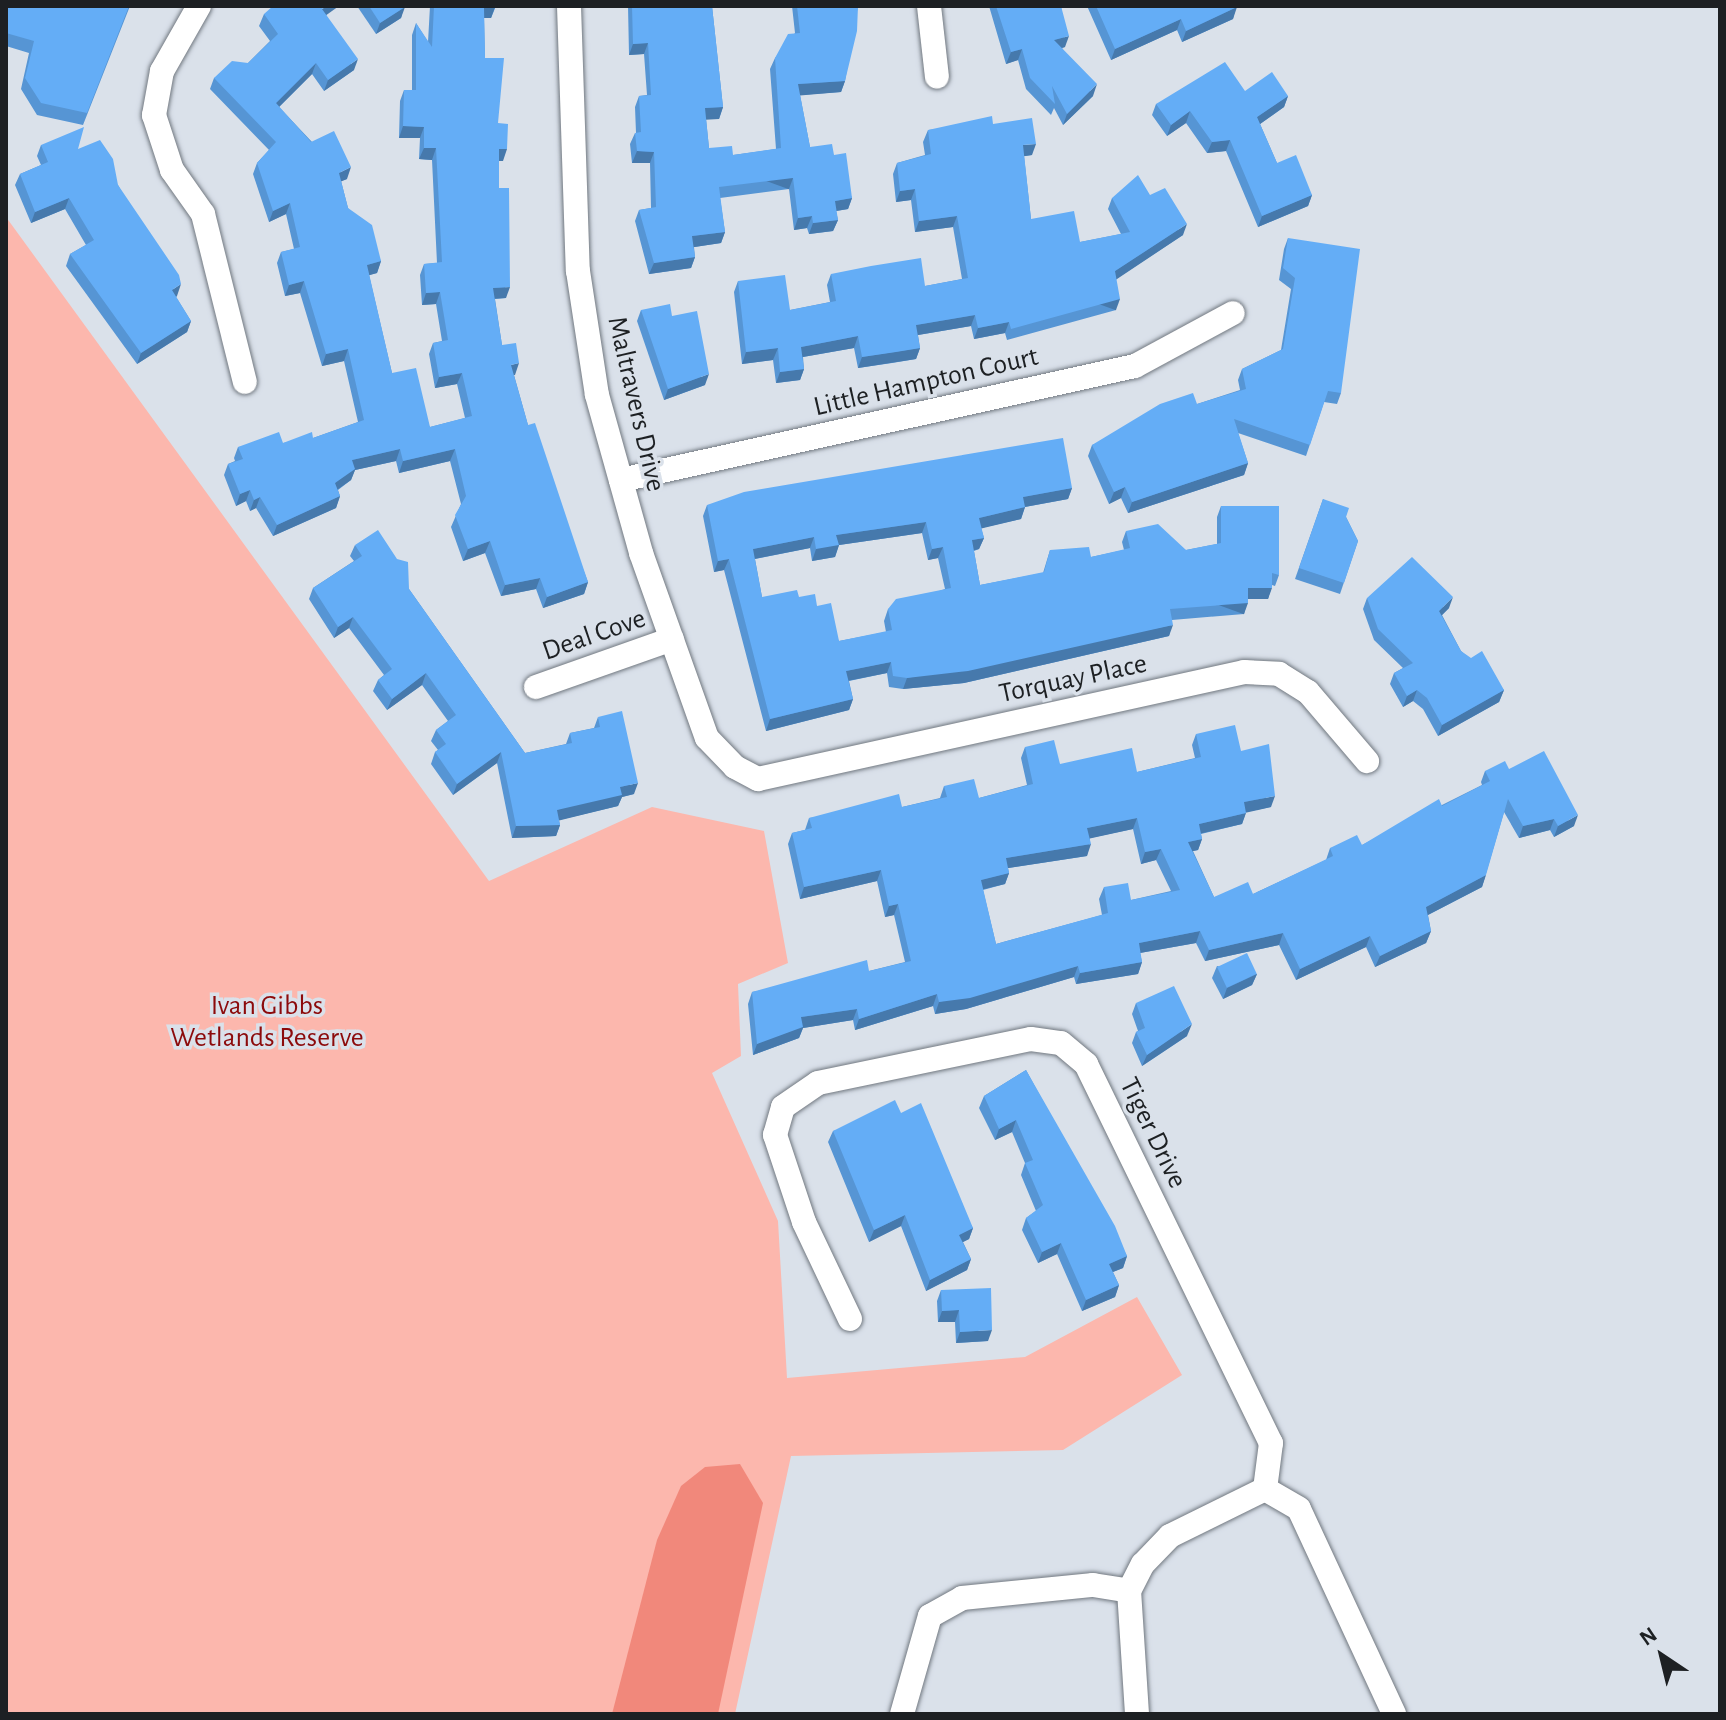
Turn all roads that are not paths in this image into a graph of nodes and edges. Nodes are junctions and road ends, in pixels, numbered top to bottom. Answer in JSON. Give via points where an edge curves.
{"nodes":[{"id":1,"x":199,"y":6,"type":"edge"},
{"id":2,"x":569,"y":6,"type":"edge"},
{"id":3,"x":929,"y":6,"type":"edge"},
{"id":4,"x":937,"y":77,"type":"dead end"},
{"id":5,"x":1233,"y":313,"type":"dead end"},
{"id":6,"x":245,"y":382,"type":"dead end"},
{"id":7,"x":621,"y":480,"type":"junction"},
{"id":8,"x":672,"y":639,"type":"junction"},
{"id":9,"x":536,"y":687,"type":"dead end"},
{"id":10,"x":1367,"y":761,"type":"dead end"},
{"id":11,"x":758,"y":779,"type":"joint"},
{"id":12,"x":850,"y":1319,"type":"dead end"},
{"id":13,"x":1265,"y":1489,"type":"junction"},
{"id":14,"x":1129,"y":1591,"type":"junction"},
{"id":15,"x":902,"y":1714,"type":"edge"},
{"id":16,"x":1137,"y":1714,"type":"edge"},
{"id":17,"x":1394,"y":1714,"type":"edge"}],
"edges":[{"from":1,"to":6,"type":"street","via":[[162,71],[154,115],[172,170],[203,214]]},
{"from":2,"to":7,"type":"street","name":"Maltravers Drive","via":[[578,271],[597,395]]},
{"from":3,"to":4,"type":"street"},
{"from":5,"to":7,"type":"street","name":"Little Hampton Court","via":[[1135,366]]},
{"from":7,"to":8,"type":"street","name":"Maltravers Drive"},
{"from":8,"to":9,"type":"street","name":"Deal Cove"},
{"from":8,"to":11,"type":"street","name":"Maltravers Drive","via":[[707,738]]},
{"from":10,"to":11,"type":"street","name":"Torquay Place","via":[[1308,692],[1279,674],[1244,672]]},
{"from":12,"to":13,"type":"street","name":"Tiger Drive","via":[[804,1222],[775,1135],[783,1107],[818,1083],[1031,1039],[1061,1043],[1086,1064],[1271,1443]]},
{"from":13,"to":14,"type":"street","via":[[1170,1536]]},
{"from":13,"to":17,"type":"street","via":[[1299,1509]]},
{"from":14,"to":15,"type":"street","via":[[1093,1585],[962,1598],[930,1616]]},
{"from":14,"to":16,"type":"street"}]}
